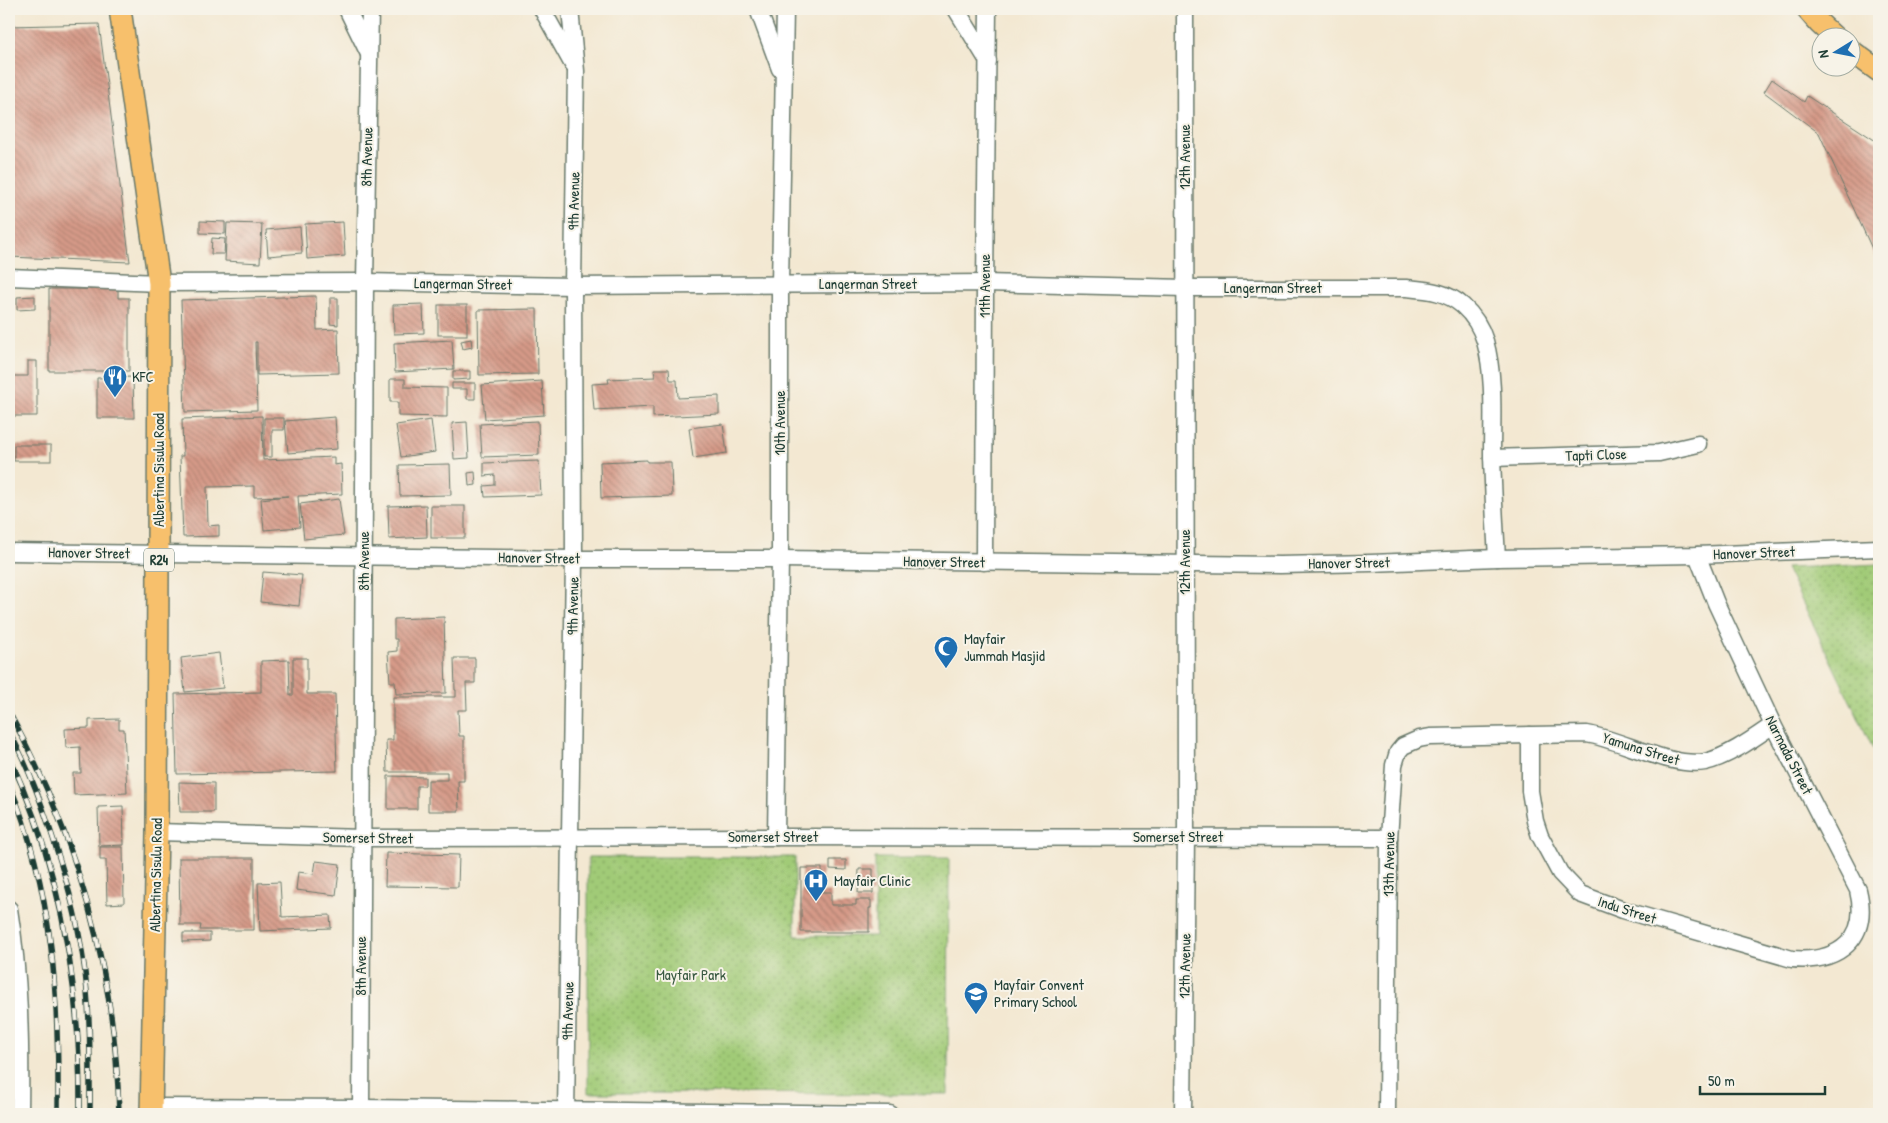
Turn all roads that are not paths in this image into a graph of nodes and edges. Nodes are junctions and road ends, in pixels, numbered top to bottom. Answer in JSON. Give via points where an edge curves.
{"nodes":[{"id":1,"x":120,"y":9,"type":"edge"},
{"id":2,"x":347,"y":9,"type":"edge"},
{"id":3,"x":370,"y":9,"type":"edge"},
{"id":4,"x":542,"y":9,"type":"edge"},
{"id":5,"x":570,"y":9,"type":"edge"},
{"id":6,"x":758,"y":9,"type":"edge"},
{"id":7,"x":785,"y":9,"type":"edge"},
{"id":8,"x":956,"y":9,"type":"edge"},
{"id":9,"x":988,"y":9,"type":"edge"},
{"id":10,"x":1185,"y":9,"type":"edge"},
{"id":11,"x":1807,"y":9,"type":"edge"},
{"id":12,"x":1824,"y":28,"type":"edge"},
{"id":13,"x":369,"y":54,"type":"junction"},
{"id":14,"x":1860,"y":57,"type":"edge"},
{"id":15,"x":988,"y":62,"type":"junction"},
{"id":16,"x":576,"y":71,"type":"junction"},
{"id":17,"x":1879,"y":71,"type":"edge"},
{"id":18,"x":784,"y":80,"type":"junction"},
{"id":19,"x":9,"y":278,"type":"edge"},
{"id":20,"x":365,"y":282,"type":"junction"},
{"id":21,"x":159,"y":283,"type":"junction"},
{"id":22,"x":985,"y":283,"type":"junction"},
{"id":23,"x":780,"y":284,"type":"junction"},
{"id":24,"x":573,"y":286,"type":"junction"},
{"id":25,"x":1185,"y":288,"type":"junction"},
{"id":26,"x":1698,"y":444,"type":"dead end"},
{"id":27,"x":1492,"y":458,"type":"junction"},
{"id":28,"x":1879,"y":548,"type":"edge"},
{"id":29,"x":9,"y":552,"type":"edge"},
{"id":30,"x":159,"y":554,"type":"junction"},
{"id":31,"x":1697,"y":555,"type":"junction"},
{"id":32,"x":364,"y":556,"type":"junction"},
{"id":33,"x":1497,"y":558,"type":"junction"},
{"id":34,"x":574,"y":559,"type":"junction"},
{"id":35,"x":780,"y":559,"type":"junction"},
{"id":36,"x":984,"y":562,"type":"junction"},
{"id":37,"x":1185,"y":563,"type":"junction"},
{"id":38,"x":1773,"y":725,"type":"junction"},
{"id":39,"x":1530,"y":735,"type":"junction"},
{"id":40,"x":157,"y":832,"type":"junction"},
{"id":41,"x":570,"y":837,"type":"junction"},
{"id":42,"x":776,"y":837,"type":"junction"},
{"id":43,"x":1186,"y":837,"type":"junction"},
{"id":44,"x":362,"y":838,"type":"junction"},
{"id":45,"x":1388,"y":838,"type":"junction"},
{"id":46,"x":9,"y":909,"type":"edge"},
{"id":47,"x":1841,"y":951,"type":"joint"},
{"id":48,"x":16,"y":1110,"type":"edge"},
{"id":49,"x":151,"y":1111,"type":"edge"},
{"id":50,"x":361,"y":1111,"type":"edge"},
{"id":51,"x":566,"y":1113,"type":"edge"},
{"id":52,"x":890,"y":1114,"type":"edge"},
{"id":53,"x":1183,"y":1114,"type":"edge"},
{"id":54,"x":1387,"y":1114,"type":"edge"}],
"edges":[{"from":1,"to":21,"type":"main road","name":"Albertina Sisulu Road","number":"R24"},
{"from":2,"to":13,"type":"street"},
{"from":3,"to":13,"type":"street","name":"8th Avenue"},
{"from":4,"to":16,"type":"street"},
{"from":5,"to":16,"type":"street","name":"9th Avenue"},
{"from":6,"to":18,"type":"street"},
{"from":7,"to":18,"type":"street","name":"10th Avenue"},
{"from":8,"to":15,"type":"street"},
{"from":9,"to":15,"type":"street","name":"11th Avenue"},
{"from":10,"to":25,"type":"street","name":"12th Avenue"},
{"from":11,"to":12,"type":"main road"},
{"from":13,"to":20,"type":"street","name":"8th Avenue"},
{"from":14,"to":17,"type":"main road"},
{"from":15,"to":22,"type":"street","name":"11th Avenue"},
{"from":16,"to":24,"type":"street","name":"9th Avenue"},
{"from":18,"to":23,"type":"street","name":"10th Avenue"},
{"from":19,"to":21,"type":"street","name":"Langerman Street"},
{"from":20,"to":21,"type":"street","name":"Langerman Street"},
{"from":20,"to":24,"type":"street","name":"Langerman Street"},
{"from":20,"to":32,"type":"street","name":"8th Avenue"},
{"from":21,"to":30,"type":"main road","name":"Albertina Sisulu Road","number":"R24"},
{"from":22,"to":23,"type":"street","name":"Langerman Street"},
{"from":22,"to":25,"type":"street","name":"Langerman Street"},
{"from":22,"to":36,"type":"street","name":"11th Avenue"},
{"from":23,"to":24,"type":"street","name":"Langerman Street"},
{"from":23,"to":35,"type":"street","name":"10th Avenue"},
{"from":24,"to":34,"type":"street","name":"9th Avenue"},
{"from":25,"to":27,"type":"street","name":"Langerman Street","via":[[1406,288],[1434,290],[1448,295],[1463,306],[1481,330],[1485,342],[1492,400]]},
{"from":25,"to":37,"type":"street","name":"12th Avenue"},
{"from":26,"to":27,"type":"street","name":"Tapti Close","via":[[1659,453]]},
{"from":27,"to":33,"type":"street","name":"Langerman Street"},
{"from":28,"to":31,"type":"street","name":"Hanover Street"},
{"from":29,"to":30,"type":"street","name":"Hanover Street"},
{"from":30,"to":32,"type":"street","name":"Hanover Street"},
{"from":30,"to":40,"type":"main road","name":"Albertina Sisulu Road","number":"R24"},
{"from":31,"to":33,"type":"street","name":"Hanover Street"},
{"from":31,"to":38,"type":"street","name":"Narmada Street"},
{"from":32,"to":34,"type":"street","name":"Hanover Street"},
{"from":32,"to":44,"type":"street","name":"8th Avenue"},
{"from":33,"to":37,"type":"street","name":"Hanover Street","via":[[1371,564]]},
{"from":34,"to":35,"type":"street","name":"Hanover Street"},
{"from":34,"to":41,"type":"street","name":"9th Avenue"},
{"from":35,"to":36,"type":"street","name":"Hanover Street"},
{"from":35,"to":42,"type":"street","name":"10th Avenue"},
{"from":36,"to":37,"type":"street","name":"Hanover Street"},
{"from":37,"to":43,"type":"street","name":"12th Avenue"},
{"from":38,"to":39,"type":"street","name":"Yamuna Street","via":[[1720,756],[1707,762],[1691,763],[1599,736]]},
{"from":38,"to":47,"type":"street","name":"Narmada Street","via":[[1858,890],[1861,904],[1859,926]]},
{"from":39,"to":45,"type":"street","name":"13th Avenue","via":[[1430,738],[1403,746],[1394,765]]},
{"from":39,"to":47,"type":"street","name":"Indu Street","via":[[1530,791],[1535,821],[1560,873],[1580,894],[1623,910],[1792,959],[1819,958]]},
{"from":40,"to":44,"type":"street","name":"Somerset Street"},
{"from":40,"to":49,"type":"main road","name":"Albertina Sisulu Road","number":"R24"},
{"from":41,"to":42,"type":"street","name":"Somerset Street"},
{"from":41,"to":44,"type":"street","name":"Somerset Street"},
{"from":41,"to":51,"type":"street","name":"9th Avenue"},
{"from":42,"to":43,"type":"street","name":"Somerset Street"},
{"from":43,"to":45,"type":"street","name":"Somerset Street"},
{"from":43,"to":53,"type":"street","name":"12th Avenue"},
{"from":44,"to":50,"type":"street","name":"8th Avenue"},
{"from":45,"to":54,"type":"street","name":"13th Avenue"},
{"from":46,"to":48,"type":"street","via":[[17,965]]},
{"from":49,"to":50,"type":"street"},
{"from":50,"to":51,"type":"street"},
{"from":51,"to":52,"type":"street"}]}
